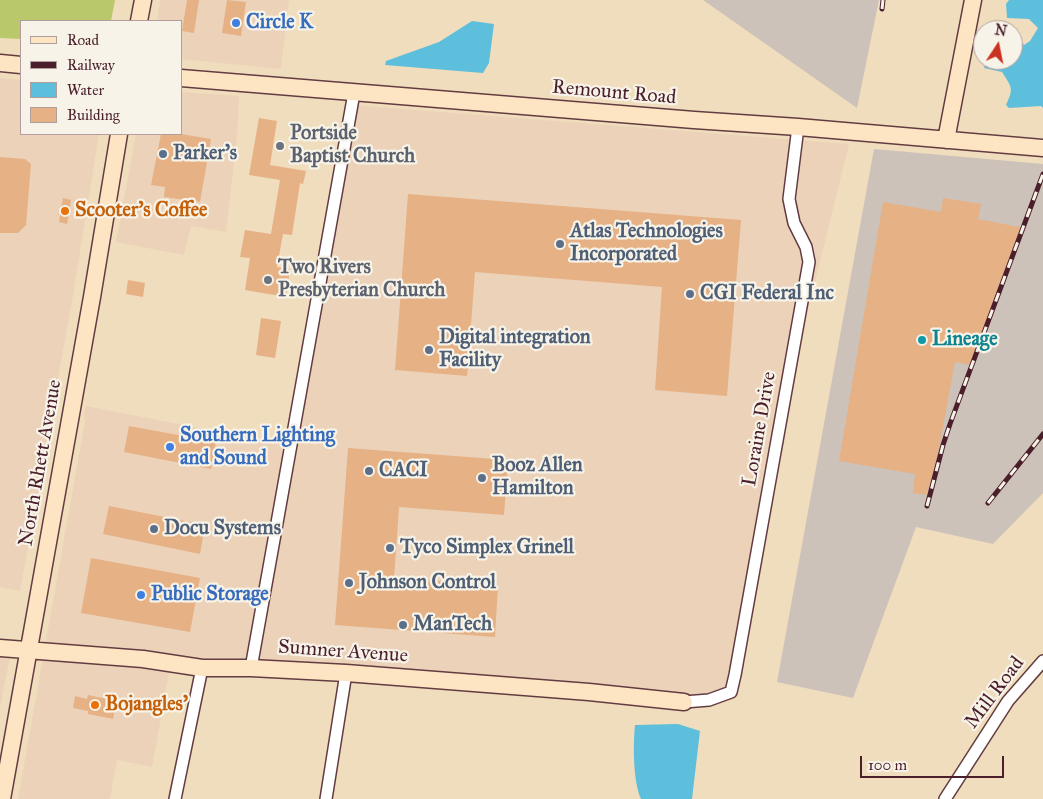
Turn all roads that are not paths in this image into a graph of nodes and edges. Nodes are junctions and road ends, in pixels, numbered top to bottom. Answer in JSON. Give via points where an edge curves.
{"nodes":[{"id":1,"x":143,"y":0,"type":"edge"},
{"id":2,"x":973,"y":0,"type":"edge"},
{"id":3,"x":139,"y":20,"type":"edge"},
{"id":4,"x":0,"y":63,"type":"edge"},
{"id":5,"x":20,"y":65,"type":"edge"},
{"id":6,"x":182,"y":78,"type":"edge"},
{"id":7,"x":354,"y":93,"type":"junction"},
{"id":8,"x":798,"y":127,"type":"junction"},
{"id":9,"x":119,"y":135,"type":"edge"},
{"id":10,"x":946,"y":140,"type":"junction"},
{"id":11,"x":1043,"y":148,"type":"edge"},
{"id":12,"x":0,"y":648,"type":"edge"},
{"id":13,"x":28,"y":650,"type":"junction"},
{"id":14,"x":1043,"y":661,"type":"edge"},
{"id":15,"x":202,"y":668,"type":"junction"},
{"id":16,"x":251,"y":668,"type":"junction"},
{"id":17,"x":346,"y":673,"type":"junction"},
{"id":18,"x":684,"y":702,"type":"joint"},
{"id":19,"x":2,"y":799,"type":"edge"},
{"id":20,"x":176,"y":799,"type":"edge"},
{"id":21,"x":326,"y":799,"type":"edge"},
{"id":22,"x":945,"y":799,"type":"edge"}],
"edges":[{"from":1,"to":3,"type":"main road"},
{"from":2,"to":10,"type":"main road"},
{"from":4,"to":5,"type":"main road"},
{"from":6,"to":7,"type":"main road","name":"Remount Road"},
{"from":7,"to":8,"type":"main road","name":"Remount Road"},
{"from":7,"to":16,"type":"street"},
{"from":8,"to":10,"type":"main road","name":"Remount Road"},
{"from":8,"to":18,"type":"street","name":"Loraine Drive","via":[[789,199],[809,262],[735,675],[730,692],[709,700]]},
{"from":9,"to":13,"type":"main road","name":"North Rhett Avenue"},
{"from":10,"to":11,"type":"main road","name":"Remount Road"},
{"from":12,"to":13,"type":"main road","name":"Sumner Avenue"},
{"from":13,"to":15,"type":"main road","name":"Sumner Avenue","via":[[148,659]]},
{"from":13,"to":19,"type":"main road","name":"North Rhett Avenue"},
{"from":14,"to":22,"type":"street","name":"Mill Road","via":[[1008,701]]},
{"from":15,"to":16,"type":"main road","name":"Sumner Avenue"},
{"from":15,"to":20,"type":"street"},
{"from":16,"to":17,"type":"main road","name":"Sumner Avenue"},
{"from":17,"to":18,"type":"main road","name":"Sumner Avenue"},
{"from":17,"to":21,"type":"street"}]}
